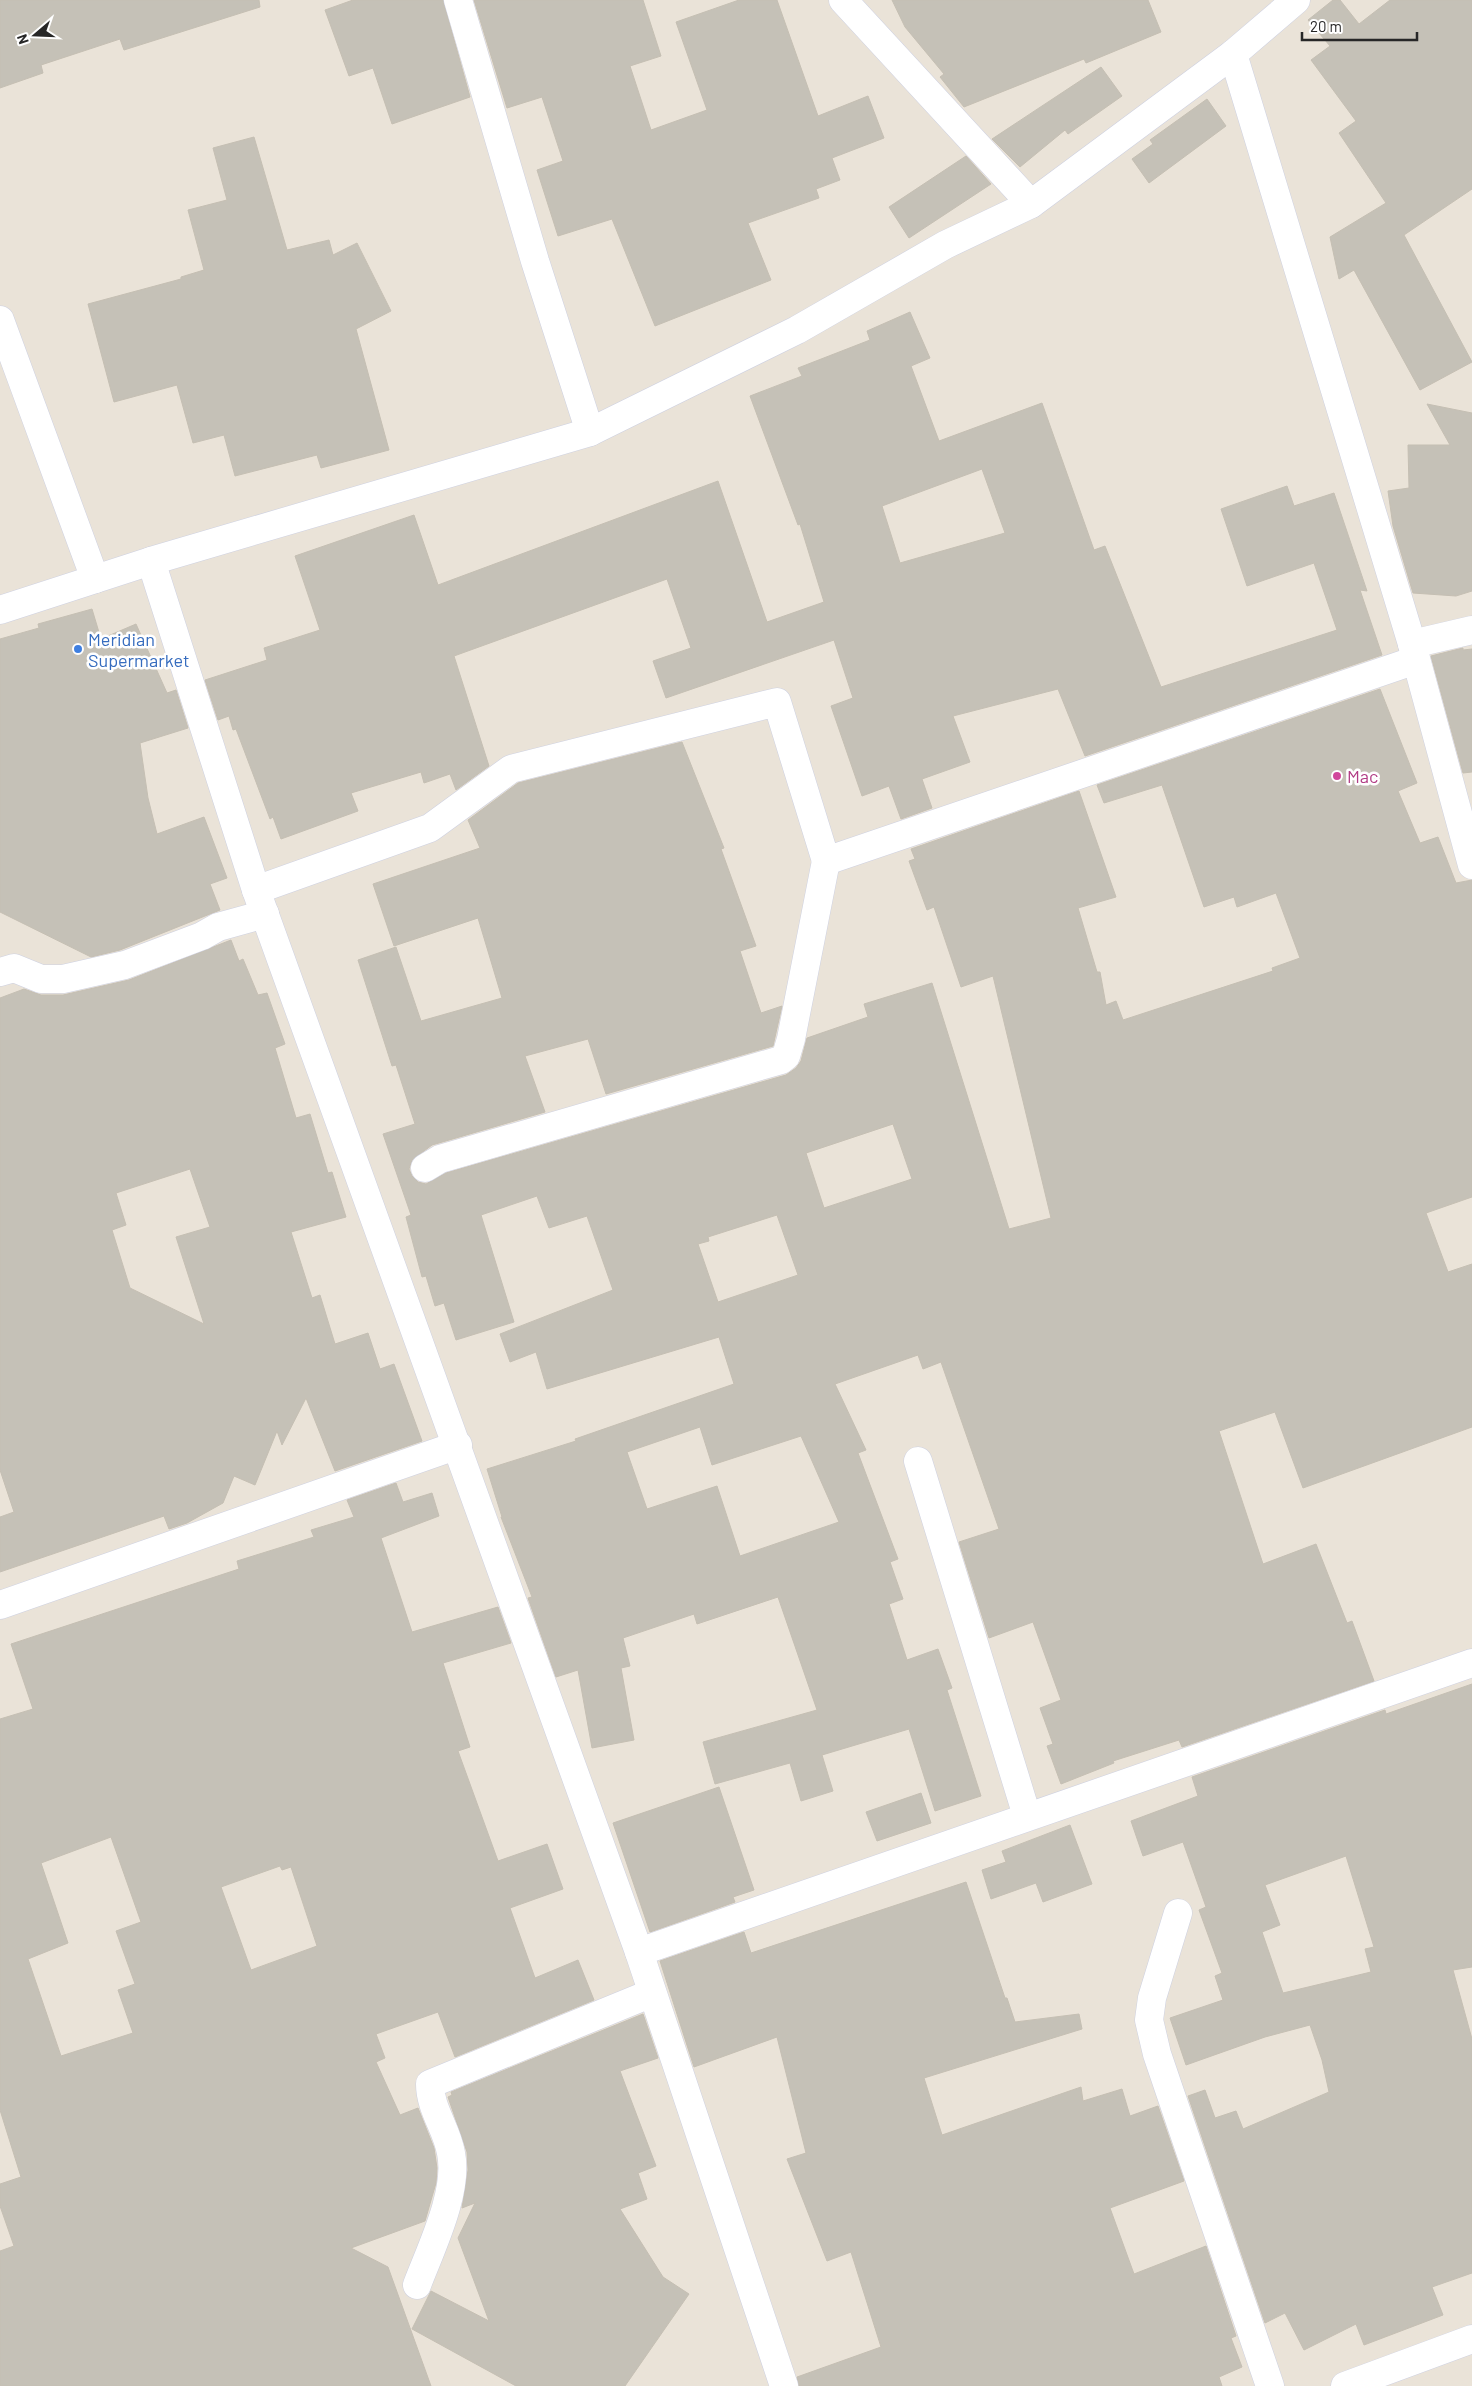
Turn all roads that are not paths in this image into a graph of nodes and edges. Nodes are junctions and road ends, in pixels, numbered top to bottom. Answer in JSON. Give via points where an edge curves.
{"nodes":[{"id":1,"x":458,"y":0,"type":"edge"},
{"id":2,"x":843,"y":0,"type":"edge"},
{"id":3,"x":1294,"y":1,"type":"edge"},
{"id":4,"x":1233,"y":54,"type":"junction"},
{"id":5,"x":1032,"y":204,"type":"junction"},
{"id":6,"x":0,"y":320,"type":"edge"},
{"id":7,"x":590,"y":432,"type":"junction"},
{"id":8,"x":151,"y":561,"type":"junction"},
{"id":9,"x":95,"y":579,"type":"junction"},
{"id":10,"x":0,"y":610,"type":"edge"},
{"id":11,"x":1472,"y":630,"type":"edge"},
{"id":12,"x":1414,"y":652,"type":"junction"},
{"id":13,"x":826,"y":861,"type":"junction"},
{"id":14,"x":1472,"y":865,"type":"edge"},
{"id":15,"x":260,"y":902,"type":"junction"},
{"id":16,"x":0,"y":972,"type":"edge"},
{"id":17,"x":426,"y":1168,"type":"dead end"},
{"id":18,"x":458,"y":1446,"type":"junction"},
{"id":19,"x":918,"y":1461,"type":"dead end"},
{"id":20,"x":0,"y":1606,"type":"edge"},
{"id":21,"x":1472,"y":1663,"type":"edge"},
{"id":22,"x":1027,"y":1816,"type":"junction"},
{"id":23,"x":1178,"y":1913,"type":"dead end"},
{"id":24,"x":639,"y":1952,"type":"junction"},
{"id":25,"x":652,"y":1992,"type":"junction"},
{"id":26,"x":417,"y":2285,"type":"dead end"},
{"id":27,"x":1472,"y":2338,"type":"edge"},
{"id":28,"x":778,"y":2383,"type":"edge"},
{"id":29,"x":1270,"y":2386,"type":"edge"},
{"id":30,"x":1345,"y":2386,"type":"edge"}],
"edges":[{"from":1,"to":7,"type":"street"},
{"from":2,"to":5,"type":"street"},
{"from":3,"to":4,"type":"street"},
{"from":4,"to":5,"type":"street"},
{"from":4,"to":12,"type":"street"},
{"from":5,"to":7,"type":"street","via":[[945,245],[797,330]]},
{"from":6,"to":9,"type":"street"},
{"from":7,"to":8,"type":"street"},
{"from":8,"to":9,"type":"street"},
{"from":8,"to":15,"type":"street"},
{"from":9,"to":10,"type":"street"},
{"from":11,"to":12,"type":"street"},
{"from":12,"to":13,"type":"street"},
{"from":12,"to":14,"type":"street"},
{"from":13,"to":15,"type":"street","via":[[777,702],[511,769],[430,828]]},
{"from":13,"to":17,"type":"street","via":[[786,1056],[767,1065],[440,1159]]},
{"from":15,"to":16,"type":"street","via":[[202,936],[125,965],[63,979],[41,979],[14,968]]},
{"from":15,"to":18,"type":"street"},
{"from":18,"to":20,"type":"street"},
{"from":18,"to":24,"type":"street"},
{"from":19,"to":22,"type":"street"},
{"from":21,"to":22,"type":"street"},
{"from":22,"to":24,"type":"street"},
{"from":23,"to":29,"type":"street","via":[[1152,1998],[1149,2020],[1157,2054]]},
{"from":24,"to":25,"type":"street"},
{"from":25,"to":26,"type":"street","via":[[430,2084],[430,2094],[451,2153],[452,2182]]},
{"from":25,"to":28,"type":"street"},
{"from":27,"to":30,"type":"street"}]}
